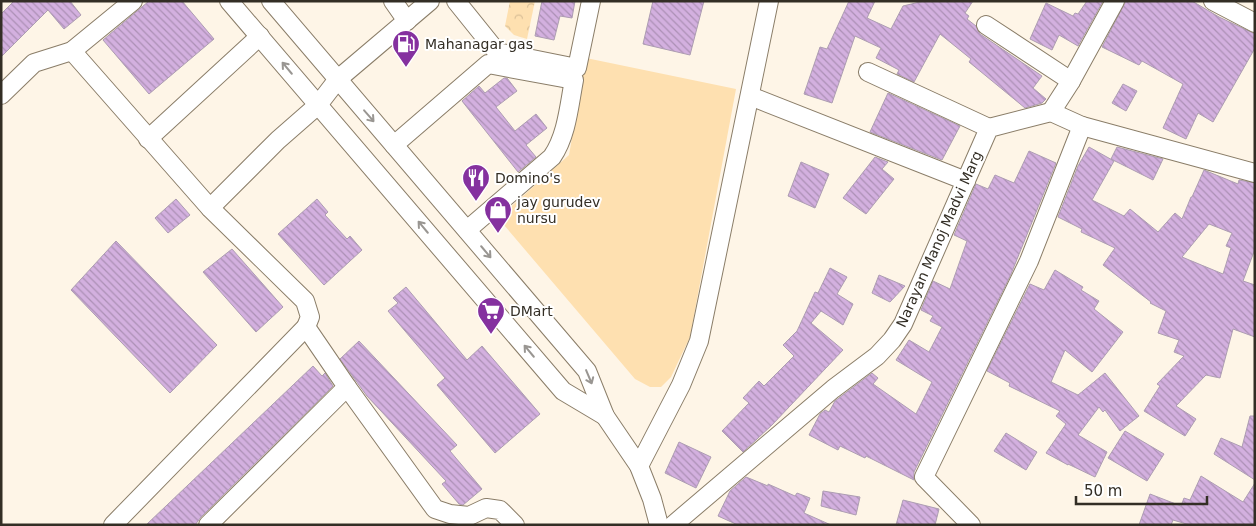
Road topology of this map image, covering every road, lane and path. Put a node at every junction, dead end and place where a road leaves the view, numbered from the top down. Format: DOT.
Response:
graph roads {
  1 [pos="133,1"];
  2 [pos="229,1"];
  3 [pos="271,1"];
  4 [pos="393,1"];
  5 [pos="430,1"];
  6 [pos="456,1"];
  7 [pos="591,1"];
  8 [pos="769,1"];
  9 [pos="1115,1"];
  10 [pos="1212,1"];
  11 [pos="407,21"];
  12 [pos="1255,23"];
  13 [pos="986,25"];
  14 [pos="260,36"];
  15 [pos="72,51"];
  16 [pos="868,72"];
  17 [pos="338,79"];
  18 [pos="1071,81"];
  19 [pos="1,94"];
  20 [pos="750,96"];
  21 [pos="318,105"];
  22 [pos="1051,112"];
  23 [pos="1082,126"];
  24 [pos="990,128"];
  25 [pos="148,139"];
  26 [pos="394,145"];
  27 [pos="1255,173"];
  28 [pos="966,181"];
  29 [pos="210,208"];
  30 [pos="467,230"];
  31 [pos="306,327"];
  32 [pos="347,387"];
  33 [pos="605,416"];
  34 [pos="639,466"];
  35 [pos="113,525"];
  36 [pos="208,525"];
  37 [pos="515,525"];
  38 [pos="659,525"];
  39 [pos="672,525"];
  40 [pos="971,525"];
  1 -- 15 [label="street"];
  2 -- 14 [label="street"];
  3 -- 17 [label="street"];
  4 -- 11 [label="street"];
  5 -- 11 [label="street"];
  6 -- 7 [label="street"];
  8 -- 20 [label="street"];
  9 -- 18 [label="street"];
  10 -- 12 [label="street"];
  11 -- 17 [label="street"];
  13 -- 18 [label="street"];
  21 -- 14 [label="street, one-way"];
  14 -- 25 [label="street"];
  15 -- 19 [label="street"];
  15 -- 25 [label="street"];
  16 -- 24 [label="street"];
  17 -- 21 [label="street"];
  17 -- 26 [label="street, one-way"];
  18 -- 22 [label="street"];
  20 -- 28 [label="street"];
  20 -- 34 [label="street"];
  21 -- 29 [label="street"];
  33 -- 21 [label="street, one-way"];
  22 -- 23 [label="street"];
  22 -- 24 [label="street"];
  23 -- 27 [label="street"];
  23 -- 40 [label="street"];
  24 -- 28 [label="street, Narayan Manoj Madvi Marg"];
  25 -- 29 [label="street"];
  26 -- 30 [label="street"];
  26 -- 30 [label="street"];
  28 -- 39 [label="street, Narayan Manoj Madvi Marg"];
  29 -- 31 [label="street"];
  30 -- 33 [label="street, one-way"];
  31 -- 32 [label="street"];
  31 -- 35 [label="street"];
  32 -- 36 [label="street"];
  32 -- 37 [label="street"];
  33 -- 34 [label="street"];
  34 -- 38 [label="street"];
}
